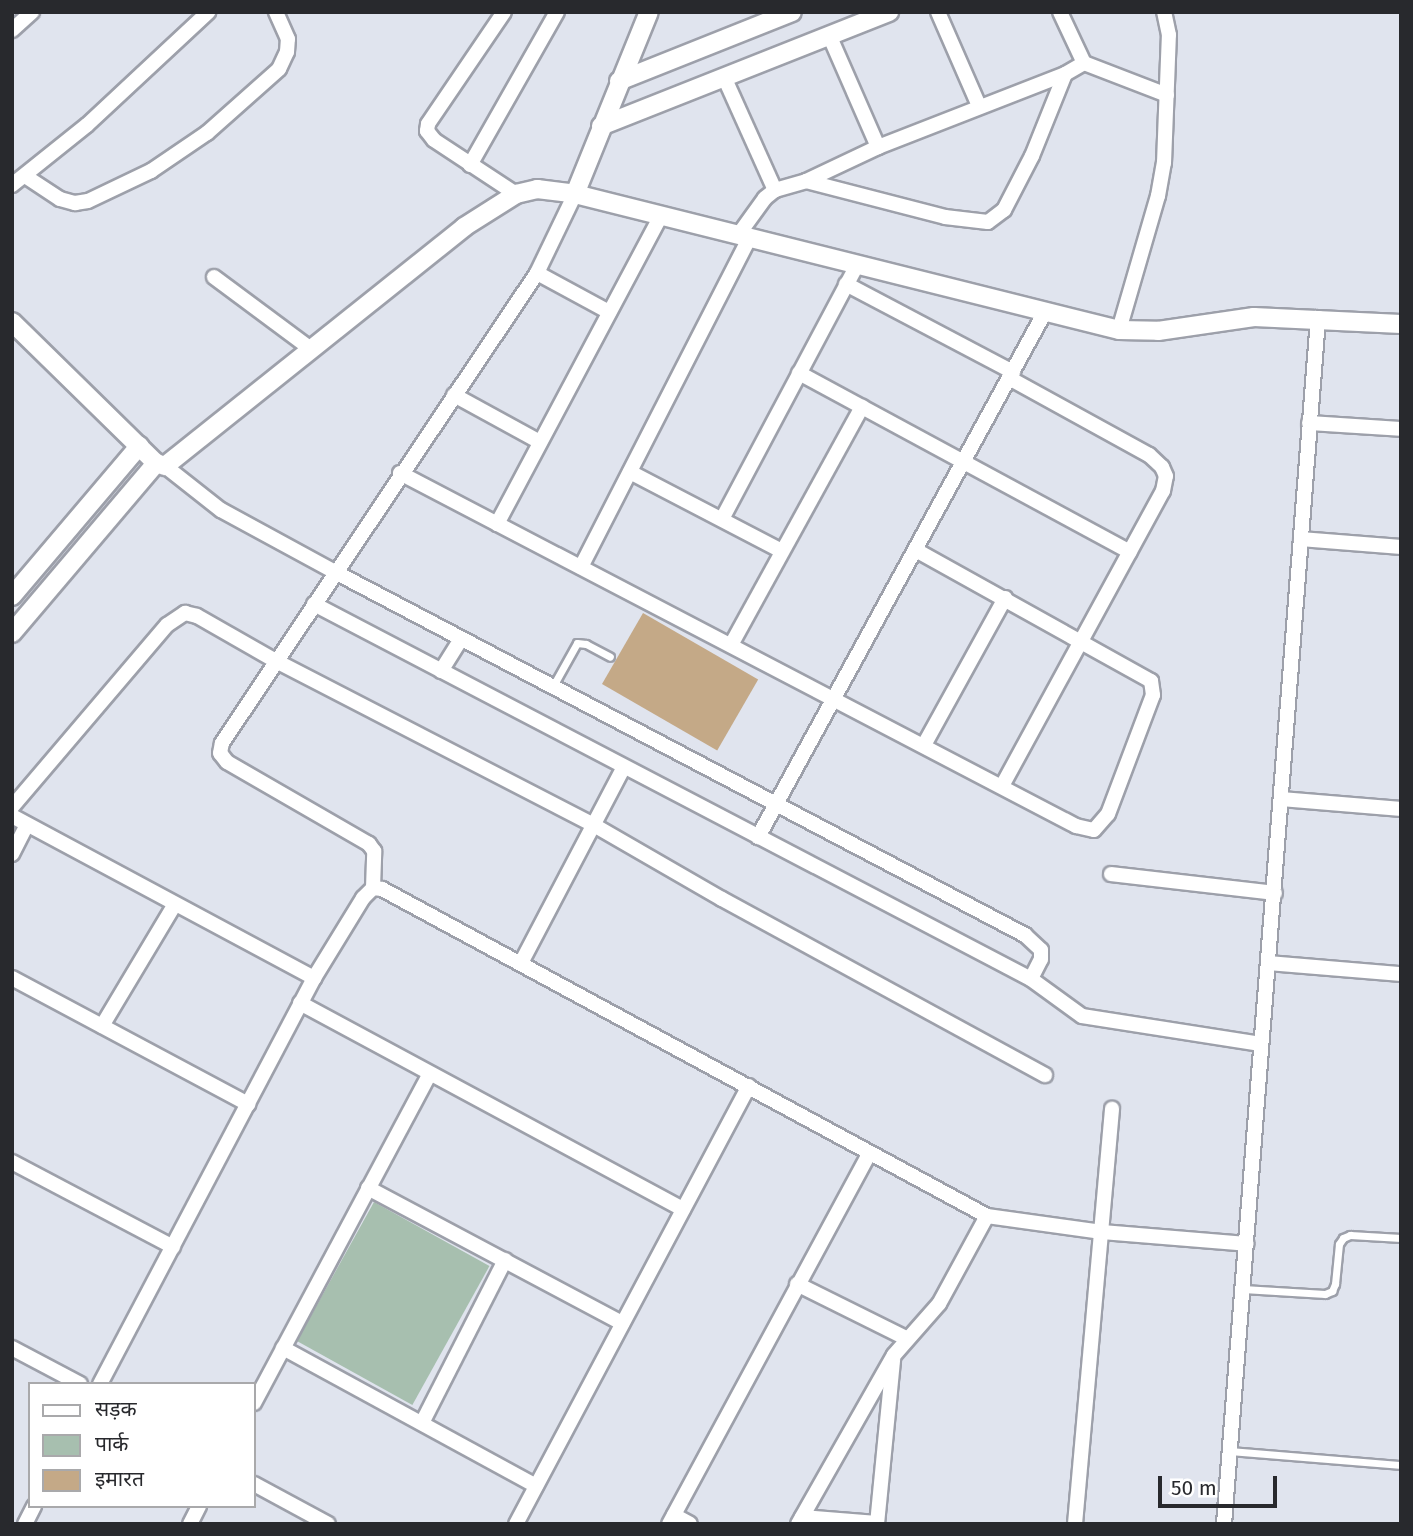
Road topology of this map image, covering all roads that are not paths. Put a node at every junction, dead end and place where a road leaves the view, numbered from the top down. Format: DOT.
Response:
graph roads {
  1 [pos="33,12"];
  2 [pos="208,12"];
  3 [pos="276,12"];
  4 [pos="504,12"];
  5 [pos="557,12"];
  6 [pos="649,12"];
  7 [pos="792,12"];
  8 [pos="889,12"];
  9 [pos="938,12"];
  10 [pos="1060,12"];
  11 [pos="1164,12"];
  12 [pos="12,30"];
  13 [pos="830,37"];
  14 [pos="1084,63"];
  15 [pos="1065,74"];
  16 [pos="725,79"];
  17 [pos="619,81"];
  18 [pos="1167,95"];
  19 [pos="979,106"];
  20 [pos="601,126"];
  21 [pos="877,147"];
  22 [pos="470,165"];
  23 [pos="25,176"];
  24 [pos="806,181"];
  25 [pos="12,186"];
  26 [pos="775,190"];
  27 [pos="516,194"];
  28 [pos="575,194"];
  29 [pos="661,215"];
  30 [pos="744,236"];
  31 [pos="857,265"];
  32 [pos="537,273"];
  33 [pos="214,277"];
  34 [pos="846,284"];
  35 [pos="609,312"];
  36 [pos="1045,312"];
  37 [pos="1318,318"];
  38 [pos="1401,324"];
  39 [pos="14,326"];
  40 [pos="1119,330"];
  41 [pos="311,349"];
  42 [pos="799,373"];
  43 [pos="1011,375"];
  44 [pos="454,395"];
  45 [pos="862,407"];
  46 [pos="1309,423"];
  47 [pos="1401,429"];
  48 [pos="540,442"];
  49 [pos="139,446"];
  50 [pos="964,461"];
  51 [pos="161,464"];
  52 [pos="630,472"];
  53 [pos="400,473"];
  54 [pos="722,519"];
  55 [pos="497,524"];
  56 [pos="1301,539"];
  57 [pos="1401,547"];
  58 [pos="916,550"];
  59 [pos="782,551"];
  60 [pos="1130,552"];
  61 [pos="581,567"];
  62 [pos="335,572"];
  63 [pos="12,596"];
  64 [pos="1004,598"];
  65 [pos="314,604"];
  66 [pos="12,634"];
  67 [pos="461,639"];
  68 [pos="1082,640"];
  69 [pos="731,645"];
  70 [pos="610,657"];
  71 [pos="276,661"];
  72 [pos="441,671"];
  73 [pos="552,687"];
  74 [pos="834,699"];
  75 [pos="924,745"];
  76 [pos="624,767"];
  77 [pos="1002,786"];
  78 [pos="1282,799"];
  79 [pos="776,805"];
  80 [pos="12,807"];
  81 [pos="1401,809"];
  82 [pos="12,816"];
  83 [pos="592,824"];
  84 [pos="27,825"];
  85 [pos="758,837"];
  86 [pos="12,854"];
  87 [pos="1111,874"];
  88 [pos="373,888"];
  89 [pos="1275,893"];
  90 [pos="174,904"];
  91 [pos="521,963"];
  92 [pos="1269,963"];
  93 [pos="1401,974"];
  94 [pos="12,978"];
  95 [pos="314,978"];
  96 [pos="1031,979"];
  97 [pos="300,1003"];
  98 [pos="102,1026"];
  99 [pos="1261,1044"];
  100 [pos="430,1074"];
  101 [pos="1045,1075"];
  102 [pos="749,1086"];
  103 [pos="248,1104"];
  104 [pos="1112,1109"];
  105 [pos="870,1153"];
  106 [pos="12,1162"];
  107 [pos="368,1188"];
  108 [pos="683,1209"];
  109 [pos="987,1216"];
  110 [pos="1102,1232"];
  111 [pos="1401,1238"];
  112 [pos="1247,1244"];
  113 [pos="173,1247"];
  114 [pos="505,1260"];
  115 [pos="797,1284"];
  116 [pos="1243,1289"];
  117 [pos="622,1323"];
  118 [pos="906,1338"];
  119 [pos="12,1348"];
  120 [pos="283,1348"];
  121 [pos="894,1355"];
  122 [pos="76,1382"];
  123 [pos="101,1382"];
  124 [pos="256,1399"];
  125 [pos="422,1423"];
  126 [pos="1230,1451"];
  127 [pos="1401,1465"];
  128 [pos="256,1485"];
  129 [pos="536,1486"];
  130 [pos="198,1508"];
  131 [pos="671,1519"];
  132 [pos="800,1520"];
  133 [pos="877,1523"];
  134 [pos="190,1524"];
  135 [pos="328,1524"];
  136 [pos="516,1524"];
  137 [pos="690,1524"];
  138 [pos="1075,1524"];
  139 [pos="1224,1524"];
  1 -- 12 [label="street"];
  2 -- 23 [label="street"];
  3 -- 23 [label="street"];
  4 -- 22 [label="street"];
  5 -- 22 [label="street"];
  6 -- 17 [label="street"];
  7 -- 17 [label="street"];
  8 -- 13 [label="street"];
  9 -- 19 [label="street"];
  10 -- 14 [label="street"];
  11 -- 18 [label="street"];
  13 -- 16 [label="street"];
  13 -- 21 [label="street"];
  14 -- 15 [label="street"];
  14 -- 18 [label="street"];
  15 -- 19 [label="street"];
  15 -- 24 [label="street"];
  16 -- 20 [label="street"];
  16 -- 26 [label="street"];
  17 -- 20 [label="street"];
  18 -- 40 [label="street"];
  19 -- 21 [label="street"];
  20 -- 28 [label="street"];
  21 -- 24 [label="street"];
  22 -- 27 [label="street"];
  23 -- 25 [label="street"];
  24 -- 26 [label="street"];
  26 -- 30 [label="street"];
  27 -- 28 [label="street"];
  27 -- 41 [label="street"];
  28 -- 29 [label="street"];
  28 -- 32 [label="street"];
  29 -- 30 [label="street"];
  29 -- 35 [label="street"];
  30 -- 31 [label="street"];
  30 -- 52 [label="street"];
  31 -- 34 [label="street"];
  31 -- 36 [label="street"];
  32 -- 35 [label="street"];
  32 -- 44 [label="street"];
  33 -- 41 [label="street"];
  34 -- 42 [label="street"];
  34 -- 43 [label="street"];
  35 -- 48 [label="street"];
  36 -- 40 [label="street"];
  36 -- 43 [label="street"];
  37 -- 38 [label="street"];
  37 -- 40 [label="street"];
  37 -- 46 [label="street"];
  39 -- 49 [label="street"];
  41 -- 51 [label="street"];
  42 -- 45 [label="street"];
  42 -- 54 [label="street"];
  43 -- 50 [label="street"];
  43 -- 60 [label="street"];
  44 -- 48 [label="street"];
  44 -- 53 [label="street"];
  45 -- 50 [label="street"];
  45 -- 59 [label="street"];
  46 -- 47 [label="street"];
  46 -- 56 [label="street"];
  48 -- 55 [label="street"];
  49 -- 51 [label="street"];
  49 -- 63 [label="street"];
  50 -- 58 [label="street"];
  50 -- 60 [label="street"];
  51 -- 62 [label="street"];
  51 -- 66 [label="street"];
  52 -- 54 [label="street"];
  52 -- 61 [label="street"];
  53 -- 55 [label="street"];
  53 -- 62 [label="street"];
  54 -- 59 [label="street"];
  55 -- 61 [label="street"];
  56 -- 57 [label="street"];
  56 -- 78 [label="street"];
  58 -- 64 [label="street"];
  58 -- 74 [label="street"];
  59 -- 69 [label="street"];
  60 -- 68 [label="street"];
  61 -- 69 [label="street"];
  62 -- 65 [label="street"];
  62 -- 67 [label="street"];
  64 -- 68 [label="street"];
  64 -- 75 [label="street"];
  65 -- 71 [label="street"];
  65 -- 72 [label="street"];
  67 -- 72 [label="street"];
  67 -- 73 [label="street"];
  68 -- 77 [label="street"];
  68 -- 77 [label="street"];
  69 -- 74 [label="street"];
  70 -- 73 [label="lane"];
  71 -- 80 [label="street"];
  71 -- 83 [label="street"];
  71 -- 88 [label="street"];
  72 -- 76 [label="street"];
  73 -- 79 [label="street"];
  74 -- 75 [label="street"];
  74 -- 79 [label="street"];
  75 -- 77 [label="street"];
  76 -- 83 [label="street"];
  76 -- 85 [label="street"];
  78 -- 81 [label="street"];
  78 -- 89 [label="street"];
  79 -- 85 [label="street"];
  79 -- 96 [label="street"];
  82 -- 84 [label="street"];
  83 -- 91 [label="street"];
  83 -- 101 [label="street"];
  84 -- 86 [label="street"];
  84 -- 90 [label="street"];
  85 -- 96 [label="street"];
  87 -- 89 [label="street"];
  88 -- 91 [label="street"];
  88 -- 95 [label="street"];
  89 -- 92 [label="street"];
  90 -- 95 [label="street"];
  90 -- 98 [label="street"];
  91 -- 102 [label="street"];
  92 -- 93 [label="street"];
  92 -- 99 [label="street"];
  94 -- 98 [label="street"];
  95 -- 97 [label="street"];
  96 -- 99 [label="street"];
  97 -- 100 [label="street"];
  97 -- 103 [label="street"];
  98 -- 103 [label="street"];
  99 -- 112 [label="street"];
  100 -- 107 [label="street"];
  100 -- 108 [label="street"];
  102 -- 105 [label="street"];
  102 -- 108 [label="street"];
  103 -- 113 [label="street"];
  104 -- 110 [label="street"];
  105 -- 109 [label="street"];
  105 -- 115 [label="street"];
  106 -- 113 [label="street"];
  107 -- 114 [label="street"];
  107 -- 120 [label="street"];
  108 -- 117 [label="street"];
  109 -- 110 [label="street"];
  109 -- 118 [label="street"];
  110 -- 112 [label="street"];
  110 -- 138 [label="street"];
  111 -- 116 [label="lane"];
  112 -- 116 [label="street"];
  113 -- 123 [label="street"];
  114 -- 117 [label="street"];
  114 -- 125 [label="street"];
  115 -- 118 [label="street"];
  115 -- 131 [label="street"];
  116 -- 126 [label="street"];
  117 -- 129 [label="street"];
  118 -- 121 [label="street"];
  119 -- 122 [label="street"];
  120 -- 124 [label="street"];
  120 -- 125 [label="street"];
  121 -- 132 [label="street"];
  121 -- 133 [label="street"];
  125 -- 129 [label="street"];
  126 -- 127 [label="lane"];
  126 -- 139 [label="street"];
  128 -- 135 [label="street"];
  129 -- 136 [label="street"];
  130 -- 134 [label="street"];
  131 -- 137 [label="street"];
  132 -- 133 [label="street"];
}
